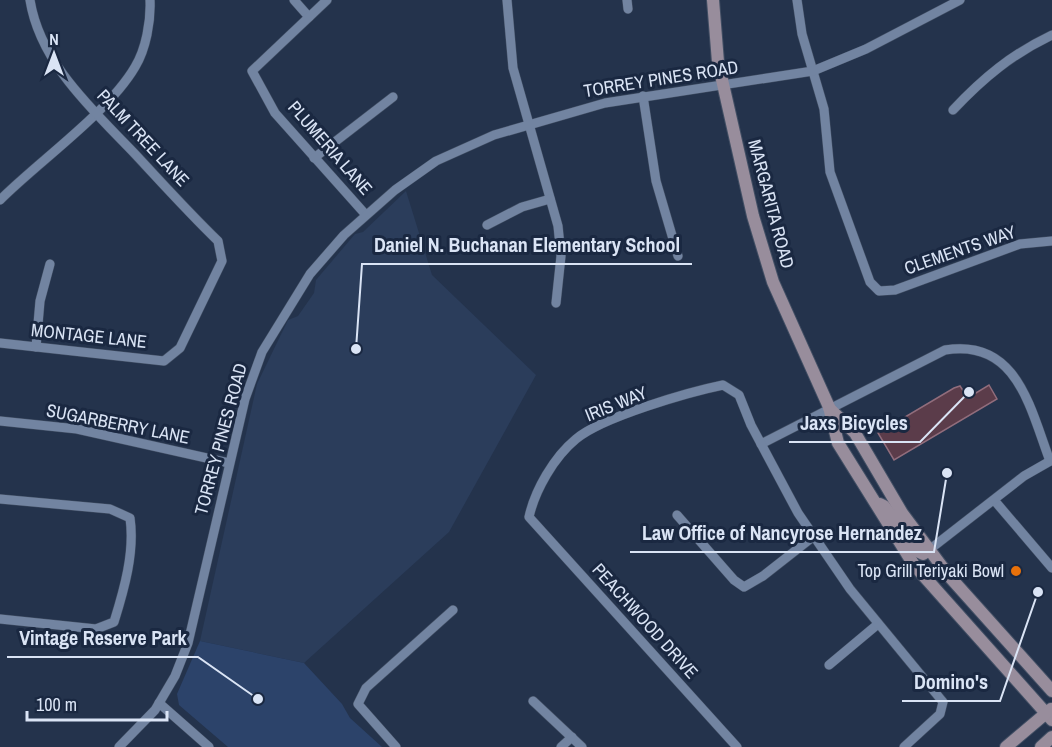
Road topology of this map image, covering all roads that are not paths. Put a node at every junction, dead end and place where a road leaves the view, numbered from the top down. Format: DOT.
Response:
graph roads {
  1 [pos="30,0"];
  2 [pos="150,0"];
  3 [pos="294,0"];
  4 [pos="327,0"];
  5 [pos="507,0"];
  6 [pos="713,0"];
  7 [pos="797,0"];
  8 [pos="960,0"];
  9 [pos="309,16"];
  10 [pos="1052,35"];
  11 [pos="813,71"];
  12 [pos="723,86"];
  13 [pos="643,96"];
  14 [pos="393,97"];
  15 [pos="952,110"];
  16 [pos="96,112"];
  17 [pos="529,124"];
  18 [pos="314,158"];
  19 [pos="550,199"];
  20 [pos="0,200"];
  21 [pos="366,215"];
  22 [pos="487,225"];
  23 [pos="1052,241"];
  24 [pos="678,256"];
  25 [pos="222,261"];
  26 [pos="50,264"];
  27 [pos="555,303"];
  28 [pos="0,344"];
  29 [pos="36,347"];
  30 [pos="828,407"];
  31 [pos="0,421"];
  32 [pos="761,444"];
  33 [pos="1051,461"];
  34 [pos="229,463"];
  35 [pos="0,500"];
  36 [pos="994,500"];
  37 [pos="875,505"];
  38 [pos="677,515"];
  39 [pos="529,517"];
  40 [pos="814,536"];
  41 [pos="929,550"];
  42 [pos="1052,568"];
  43 [pos="453,610"];
  44 [pos="0,619"];
  45 [pos="878,624"];
  46 [pos="829,664"];
  47 [pos="1052,691"];
  48 [pos="533,701"];
  49 [pos="159,703"];
  50 [pos="1050,714"];
  51 [pos="572,737"];
  52 [pos="1052,737"];
  53 [pos="119,747"];
  54 [pos="209,747"];
  55 [pos="396,747"];
  56 [pos="561,747"];
  57 [pos="582,747"];
  58 [pos="737,747"];
  59 [pos="904,747"];
  60 [pos="1006,747"];
  61 [pos="1041,747"];
  1 -- 16 [label="street, PALM TREE LANE"];
  2 -- 16 [label="street"];
  3 -- 9 [label="street"];
  4 -- 9 [label="street"];
  5 -- 17 [label="street"];
  6 -- 12 [label="main road, MARGARITA ROAD"];
  7 -- 11 [label="street"];
  8 -- 11 [label="street, TORREY PINES ROAD"];
  9 -- 18 [label="street, PLUMERIA LANE"];
  10 -- 15 [label="street"];
  11 -- 12 [label="street, TORREY PINES ROAD"];
  11 -- 23 [label="street, CLEMENTS WAY"];
  12 -- 13 [label="street, TORREY PINES ROAD"];
  12 -- 30 [label="main road, MARGARITA ROAD"];
  13 -- 17 [label="street, TORREY PINES ROAD"];
  13 -- 24 [label="street"];
  14 -- 18 [label="street"];
  16 -- 20 [label="street"];
  16 -- 25 [label="street, PALM TREE LANE"];
  17 -- 19 [label="street"];
  17 -- 21 [label="street, TORREY PINES ROAD"];
  18 -- 21 [label="street, PLUMERIA LANE"];
  19 -- 22 [label="street"];
  19 -- 27 [label="street"];
  21 -- 34 [label="street, TORREY PINES ROAD"];
  25 -- 29 [label="street, MONTAGE LANE"];
  26 -- 29 [label="street"];
  28 -- 29 [label="street, MONTAGE LANE"];
  30 -- 32 [label="street"];
  30 -- 33 [label="street"];
  30 -- 37 [label="main road, MARGARITA ROAD"];
  30 -- 41 [label="main road, MARGARITA ROAD"];
  31 -- 34 [label="street, SUGARBERRY LANE"];
  32 -- 39 [label="street, IRIS WAY"];
  32 -- 40 [label="street"];
  33 -- 36 [label="street"];
  34 -- 49 [label="street, TORREY PINES ROAD"];
  35 -- 44 [label="street"];
  36 -- 41 [label="street"];
  36 -- 42 [label="street"];
  37 -- 41 [label="main road"];
  37 -- 50 [label="main road, MARGARITA ROAD"];
  38 -- 40 [label="street"];
  39 -- 58 [label="street, PEACHWOOD DRIVE"];
  40 -- 45 [label="street"];
  41 -- 47 [label="main road, MARGARITA ROAD"];
  43 -- 55 [label="street"];
  45 -- 46 [label="street"];
  45 -- 59 [label="street"];
  48 -- 51 [label="street"];
  49 -- 53 [label="street, TORREY PINES ROAD"];
  49 -- 54 [label="street"];
  50 -- 60 [label="main road"];
  51 -- 56 [label="street"];
  51 -- 57 [label="street"];
  52 -- 61 [label="main road"];
}
